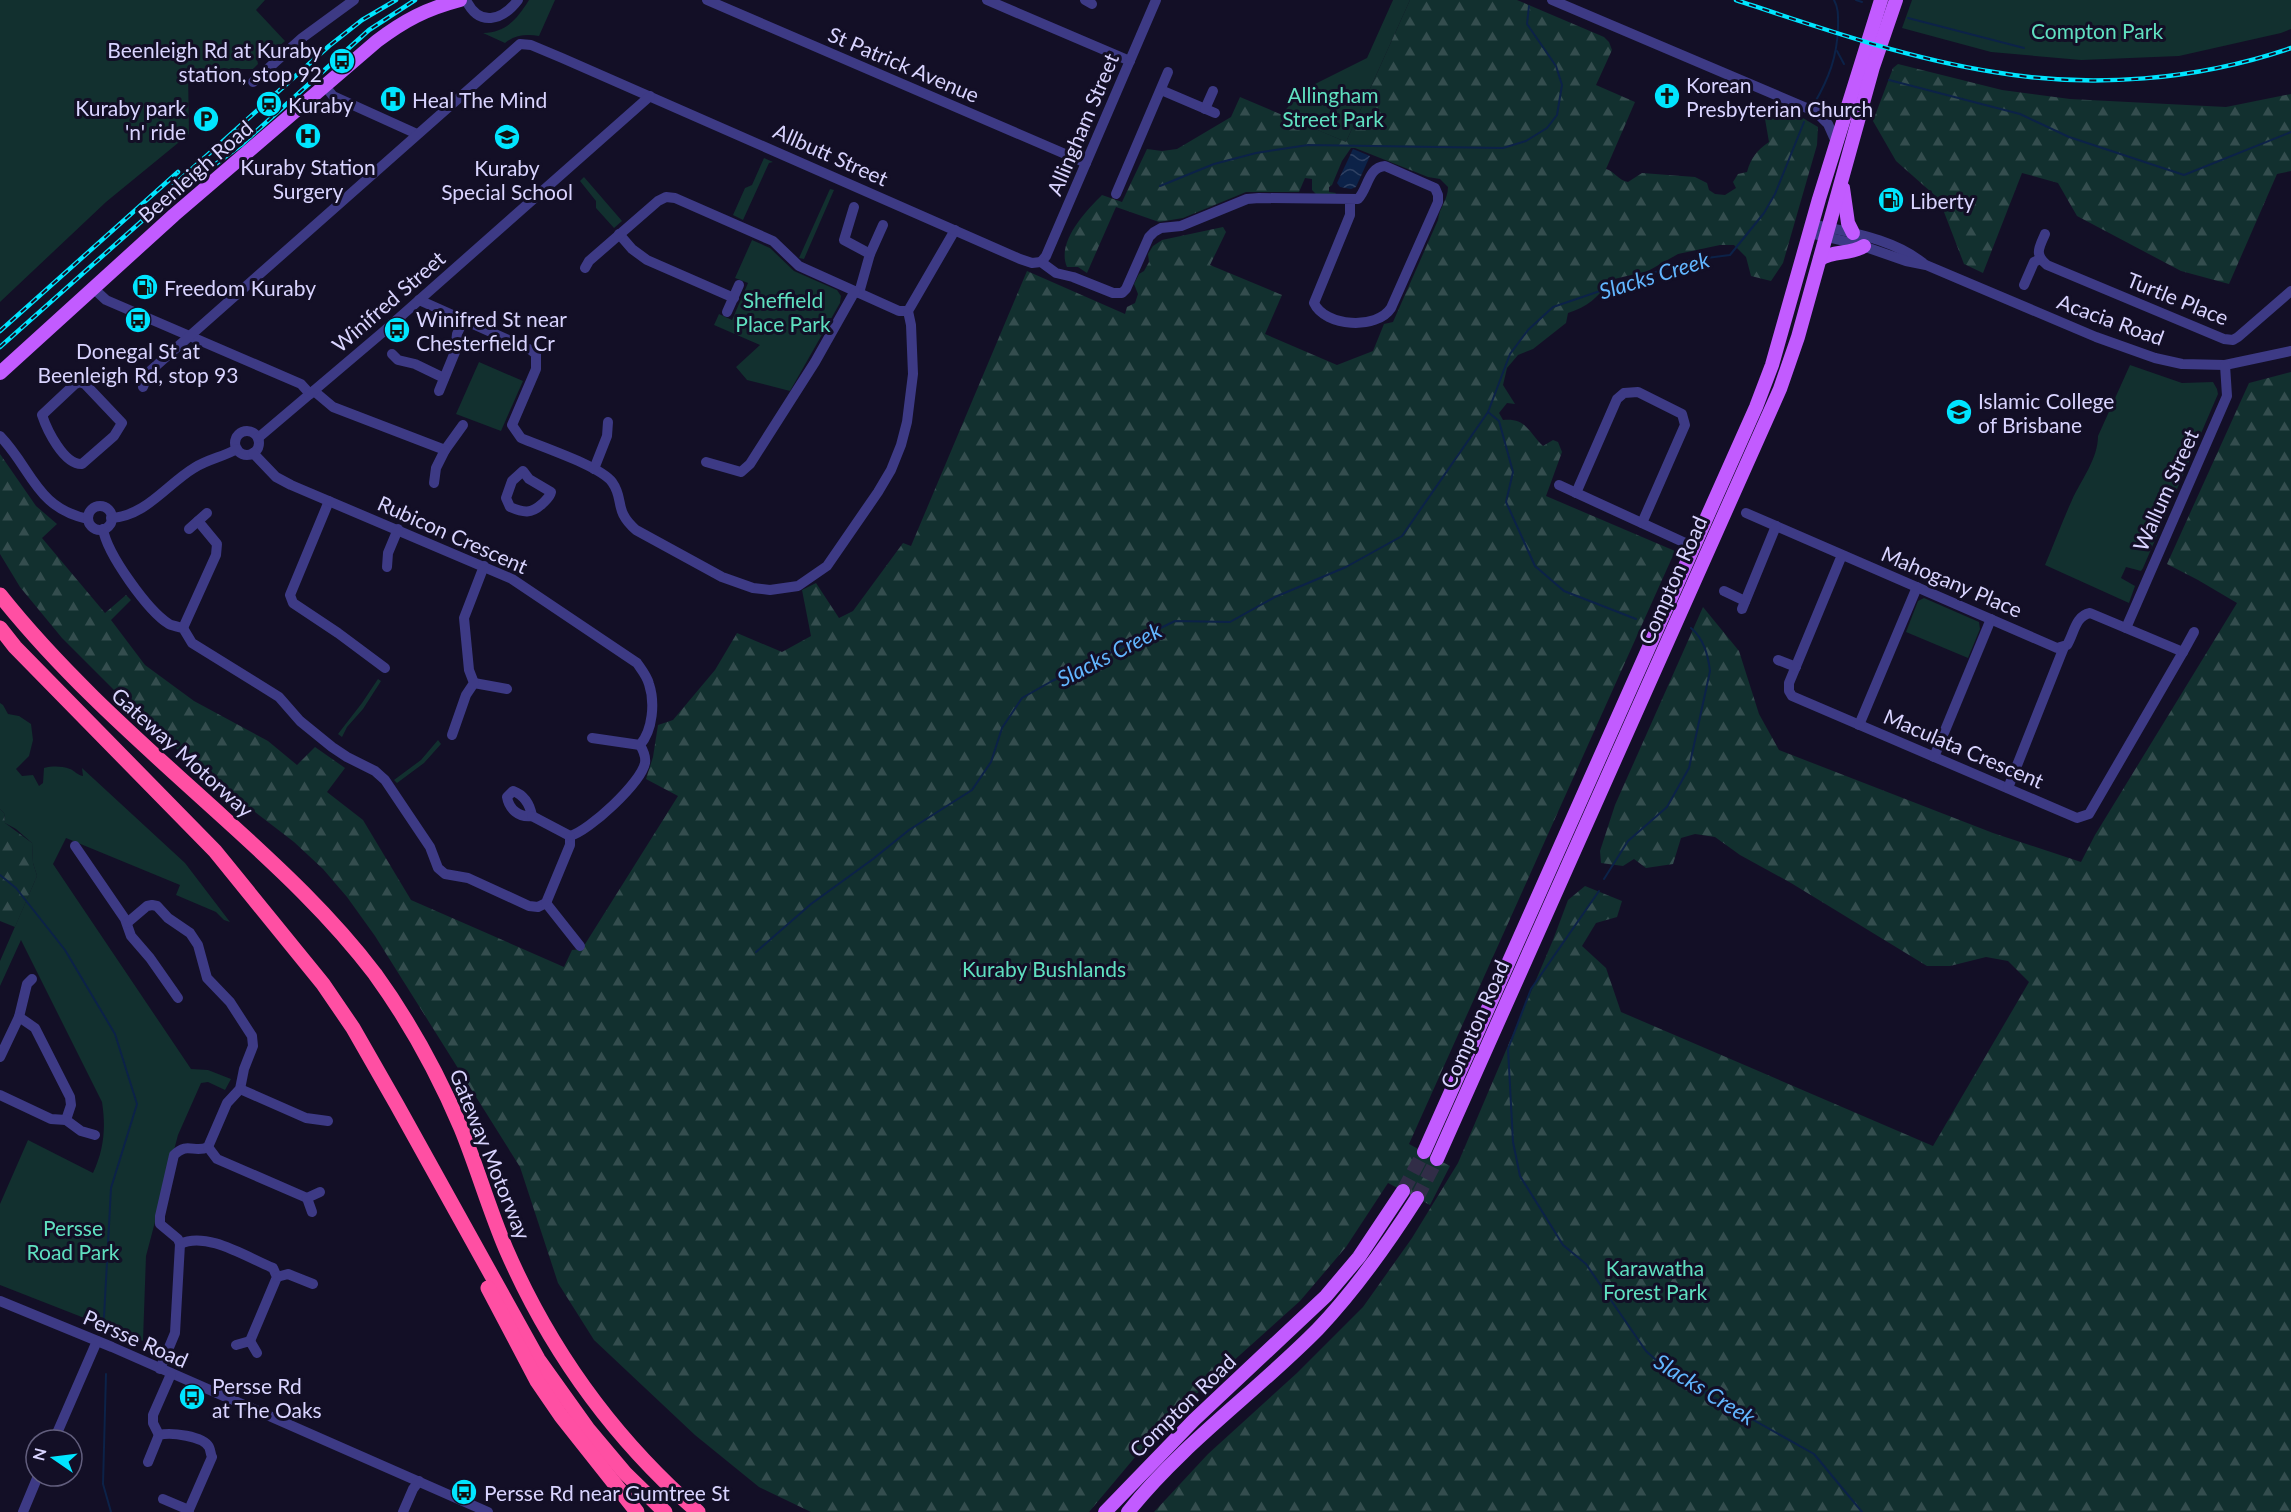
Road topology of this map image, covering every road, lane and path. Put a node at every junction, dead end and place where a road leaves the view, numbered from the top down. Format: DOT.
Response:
graph roads {
  1 [pos="354,0"];
  2 [pos="459,0"];
  3 [pos="466,0"];
  4 [pos="518,0"];
  5 [pos="707,0"];
  6 [pos="987,0"];
  7 [pos="1156,0"];
  8 [pos="1552,0"];
  9 [pos="1881,0"];
  10 [pos="1896,0"];
  11 [pos="1130,61"];
  12 [pos="1168,72"];
  13 [pos="253,82"];
  14 [pos="325,86"];
  15 [pos="1161,90"];
  16 [pos="1213,91"];
  17 [pos="650,96"];
  18 [pos="1847,108"];
  19 [pos="1816,112"];
  20 [pos="417,134"];
  21 [pos="1836,142"];
  22 [pos="1086,164"];
  23 [pos="1841,184"];
  24 [pos="1308,187"];
  25 [pos="1116,194"];
  26 [pos="1308,199"];
  27 [pos="1350,200"];
  28 [pos="854,207"];
  29 [pos="883,225"];
  30 [pos="1810,229"];
  31 [pos="955,230"];
  32 [pos="1828,233"];
  33 [pos="1852,233"];
  34 [pos="619,234"];
  35 [pos="2045,234"];
  36 [pos="1864,246"];
  37 [pos="870,254"];
  38 [pos="1820,259"];
  39 [pos="2040,259"];
  40 [pos="1041,262"];
  41 [pos="1926,265"];
  42 [pos="585,268"];
  43 [pos="739,285"];
  44 [pos="2024,285"];
  45 [pos="93,288"];
  46 [pos="2291,291"];
  47 [pos="857,292"];
  48 [pos="734,298"];
  49 [pos="419,300"];
  50 [pos="908,311"];
  51 [pos="727,312"];
  52 [pos="463,321"];
  53 [pos="191,336"];
  54 [pos="2291,351"];
  55 [pos="392,354"];
  56 [pos="2225,365"];
  57 [pos="0,374"];
  58 [pos="444,378"];
  59 [pos="143,387"];
  60 [pos="439,391"];
  61 [pos="312,393"];
  62 [pos="608,422"];
  63 [pos="122,423"];
  64 [pos="0,425"];
  65 [pos="463,425"];
  66 [pos="258,438"];
  67 [pos="3,439"];
  68 [pos="237,449"];
  69 [pos="445,450"];
  70 [pos="253,453"];
  71 [pos="706,462"];
  72 [pos="594,469"];
  73 [pos="529,479"];
  74 [pos="434,483"];
  75 [pos="1559,484"];
  76 [pos="1576,493"];
  77 [pos="328,501"];
  78 [pos="1746,513"];
  79 [pos="111,518"];
  80 [pos="88,519"];
  81 [pos="1642,523"];
  82 [pos="1776,526"];
  83 [pos="189,529"];
  84 [pos="398,529"];
  85 [pos="103,530"];
  86 [pos="1694,547"];
  87 [pos="1842,555"];
  88 [pos="484,566"];
  89 [pos="387,567"];
  90 [pos="1917,587"];
  91 [pos="1724,591"];
  92 [pos="0,595"];
  93 [pos="1990,619"];
  94 [pos="0,628"];
  95 [pos="183,628"];
  96 [pos="2126,628"];
  97 [pos="2194,632"];
  98 [pos="2064,647"];
  99 [pos="2182,652"];
  100 [pos="1778,660"];
  101 [pos="1796,667"];
  102 [pos="385,668"];
  103 [pos="474,683"];
  104 [pos="507,689"];
  105 [pos="1860,725"];
  106 [pos="452,735"];
  107 [pos="592,738"];
  108 [pos="640,745"];
  109 [pos="1934,757"];
  110 [pos="2008,788"];
  111 [pos="532,816"];
  112 [pos="570,836"];
  113 [pos="75,846"];
  114 [pos="546,903"];
  115 [pos="127,923"];
  116 [pos="580,946"];
  117 [pos="32,979"];
  118 [pos="178,998"];
  119 [pos="19,1017"];
  120 [pos="0,1057"];
  121 [pos="240,1089"];
  122 [pos="0,1095"];
  123 [pos="66,1120"];
  124 [pos="328,1121"];
  125 [pos="95,1135"];
  126 [pos="208,1147"];
  127 [pos="1424,1152"];
  128 [pos="1437,1159"];
  129 [pos="432,1168"];
  130 [pos="1403,1191"];
  131 [pos="320,1192"];
  132 [pos="307,1198"];
  133 [pos="1416,1198"];
  134 [pos="312,1212"];
  135 [pos="180,1244"];
  136 [pos="277,1276"];
  137 [pos="313,1284"];
  138 [pos="0,1301"];
  139 [pos="97,1341"];
  140 [pos="250,1341"];
  141 [pos="236,1345"];
  142 [pos="258,1353"];
  143 [pos="165,1371"];
  144 [pos="59,1428"];
  145 [pos="159,1435"];
  146 [pos="148,1462"];
  147 [pos="419,1481"];
  148 [pos="665,1482"];
  149 [pos="33,1488"];
  150 [pos="163,1499"];
  151 [pos="188,1511"];
  152 [pos="23,1512"];
  153 [pos="402,1512"];
  154 [pos="488,1512"];
  155 [pos="637,1512"];
  156 [pos="665,1512"];
  157 [pos="698,1512"];
  158 [pos="711,1512"];
  159 [pos="1105,1512"];
  160 [pos="1128,1512"];
  1 -- 13 [label="street"];
  2 -- 14 [label="main road, Beenleigh Road"];
  3 -- 4 [label="street"];
  5 -- 22 [label="street, St Patrick Avenue"];
  6 -- 11 [label="street"];
  7 -- 11 [label="street, Allingham Street"];
  8 -- 19 [label="street"];
  9 -- 18 [label="main road, Compton Road"];
  10 -- 23 [label="main road, Compton Road"];
  11 -- 22 [label="street, Allingham Street"];
  12 -- 15 [label="street"];
  14 -- 20 [label="street"];
  14 -- 45 [label="main road, Beenleigh Road"];
  15 -- 16 [label="street"];
  15 -- 25 [label="street"];
  17 -- 20 [label="street, Allbutt Street"];
  17 -- 31 [label="street, Allbutt Street"];
  17 -- 49 [label="street, Winifred Street"];
  18 -- 19 [label="street"];
  18 -- 21 [label="main road, Compton Road"];
  19 -- 21 [label="street"];
  20 -- 53 [label="street"];
  21 -- 30 [label="main road, Compton Road"];
  22 -- 40 [label="street, Allingham Street"];
  23 -- 32 [label="main road, Compton Road"];
  23 -- 33 [label="main road"];
  24 -- 26 [label="street"];
  26 -- 27 [label="street"];
  26 -- 40 [label="street, Allbutt Street"];
  27 -- 27 [label="street"];
  28 -- 37 [label="street"];
  29 -- 37 [label="street"];
  30 -- 32 [label="street, Acacia Road"];
  30 -- 86 [label="main road, Compton Road"];
  31 -- 40 [label="street, Allbutt Street"];
  31 -- 50 [label="street"];
  32 -- 33 [label="street, Acacia Road"];
  32 -- 36 [label="street, Acacia Road"];
  32 -- 38 [label="main road, Compton Road"];
  33 -- 41 [label="street, Acacia Road"];
  34 -- 42 [label="street"];
  34 -- 47 [label="street"];
  34 -- 48 [label="street"];
  35 -- 39 [label="street"];
  36 -- 38 [label="main road"];
  36 -- 41 [label="street, Acacia Road"];
  37 -- 47 [label="street"];
  38 -- 128 [label="main road, Compton Road"];
  39 -- 44 [label="street"];
  39 -- 46 [label="street, Turtle Place"];
  41 -- 56 [label="street, Acacia Road"];
  43 -- 48 [label="street"];
  45 -- 53 [label="street"];
  45 -- 57 [label="main road, Beenleigh Road"];
  47 -- 50 [label="street"];
  47 -- 71 [label="street"];
  48 -- 51 [label="street"];
  49 -- 52 [label="street"];
  49 -- 61 [label="street, Winifred Street"];
  50 -- 72 [label="street"];
  52 -- 58 [label="street"];
  52 -- 72 [label="street"];
  53 -- 59 [label="street"];
  53 -- 61 [label="street"];
  54 -- 56 [label="street, Acacia Road"];
  55 -- 58 [label="street"];
  56 -- 96 [label="street, Wallum Street"];
  58 -- 60 [label="street"];
  61 -- 66 [label="street, Winifred Street"];
  61 -- 69 [label="street"];
  62 -- 72 [label="street"];
  63 -- 63 [label="street"];
  64 -- 67 [label="street"];
  65 -- 69 [label="street"];
  66 -- 68 [label="street"];
  66 -- 70 [label="street"];
  67 -- 80 [label="street"];
  68 -- 70 [label="street"];
  68 -- 79 [label="street"];
  69 -- 74 [label="street"];
  70 -- 77 [label="street, Rubicon Crescent"];
  73 -- 73 [label="street"];
  75 -- 76 [label="street"];
  76 -- 81 [label="street"];
  76 -- 81 [label="street"];
  77 -- 84 [label="street, Rubicon Crescent"];
  77 -- 102 [label="street"];
  78 -- 82 [label="street, Mahogany Place"];
  79 -- 80 [label="street"];
  79 -- 85 [label="street"];
  80 -- 85 [label="street"];
  81 -- 86 [label="street"];
  82 -- 87 [label="street, Mahogany Place"];
  82 -- 91 [label="street"];
  83 -- 95 [label="street"];
  84 -- 88 [label="street, Rubicon Crescent"];
  84 -- 89 [label="street"];
  85 -- 95 [label="street"];
  86 -- 127 [label="main road, Compton Road"];
  87 -- 90 [label="street, Mahogany Place"];
  87 -- 101 [label="street, Maculata Crescent"];
  88 -- 103 [label="street"];
  88 -- 108 [label="street, Rubicon Crescent"];
  90 -- 93 [label="street, Mahogany Place"];
  90 -- 105 [label="street"];
  92 -- 148 [label="highway, Gateway Motorway"];
  93 -- 98 [label="street, Mahogany Place"];
  93 -- 109 [label="street"];
  94 -- 129 [label="highway, Gateway Motorway"];
  95 -- 114 [label="street"];
  96 -- 98 [label="street"];
  96 -- 99 [label="street"];
  97 -- 99 [label="street, Maculata Crescent"];
  98 -- 110 [label="street"];
  99 -- 110 [label="street, Maculata Crescent"];
  100 -- 101 [label="street"];
  101 -- 105 [label="street, Maculata Crescent"];
  103 -- 104 [label="street"];
  103 -- 106 [label="street"];
  105 -- 109 [label="street, Maculata Crescent"];
  107 -- 108 [label="street"];
  108 -- 112 [label="street, Rubicon Crescent"];
  109 -- 110 [label="street, Maculata Crescent"];
  111 -- 112 [label="street"];
  112 -- 114 [label="street"];
  113 -- 115 [label="street"];
  114 -- 116 [label="street"];
  115 -- 118 [label="street"];
  115 -- 121 [label="street"];
  117 -- 119 [label="street"];
  119 -- 120 [label="street"];
  119 -- 123 [label="street"];
  121 -- 124 [label="street"];
  121 -- 126 [label="street"];
  122 -- 123 [label="street"];
  123 -- 125 [label="street"];
  126 -- 132 [label="street"];
  126 -- 135 [label="street"];
  129 -- 155 [label="highway"];
  129 -- 156 [label="highway, Gateway Motorway"];
  130 -- 159 [label="main road, Compton Road"];
  131 -- 132 [label="street"];
  132 -- 134 [label="street"];
  133 -- 160 [label="main road, Compton Road"];
  135 -- 136 [label="street"];
  135 -- 143 [label="street"];
  136 -- 137 [label="street"];
  136 -- 140 [label="street"];
  138 -- 139 [label="street, Persse Road"];
  139 -- 143 [label="street, Persse Road"];
  139 -- 144 [label="street"];
  140 -- 141 [label="street"];
  140 -- 142 [label="street"];
  143 -- 145 [label="street"];
  143 -- 147 [label="street, Persse Road"];
  145 -- 146 [label="street"];
  145 -- 151 [label="street"];
  147 -- 153 [label="street"];
  147 -- 154 [label="street, Persse Road"];
  148 -- 157 [label="highway, Gateway Motorway"];
  148 -- 158 [label="highway"];
  149 -- 152 [label="street"];
  150 -- 151 [label="street"];
}
